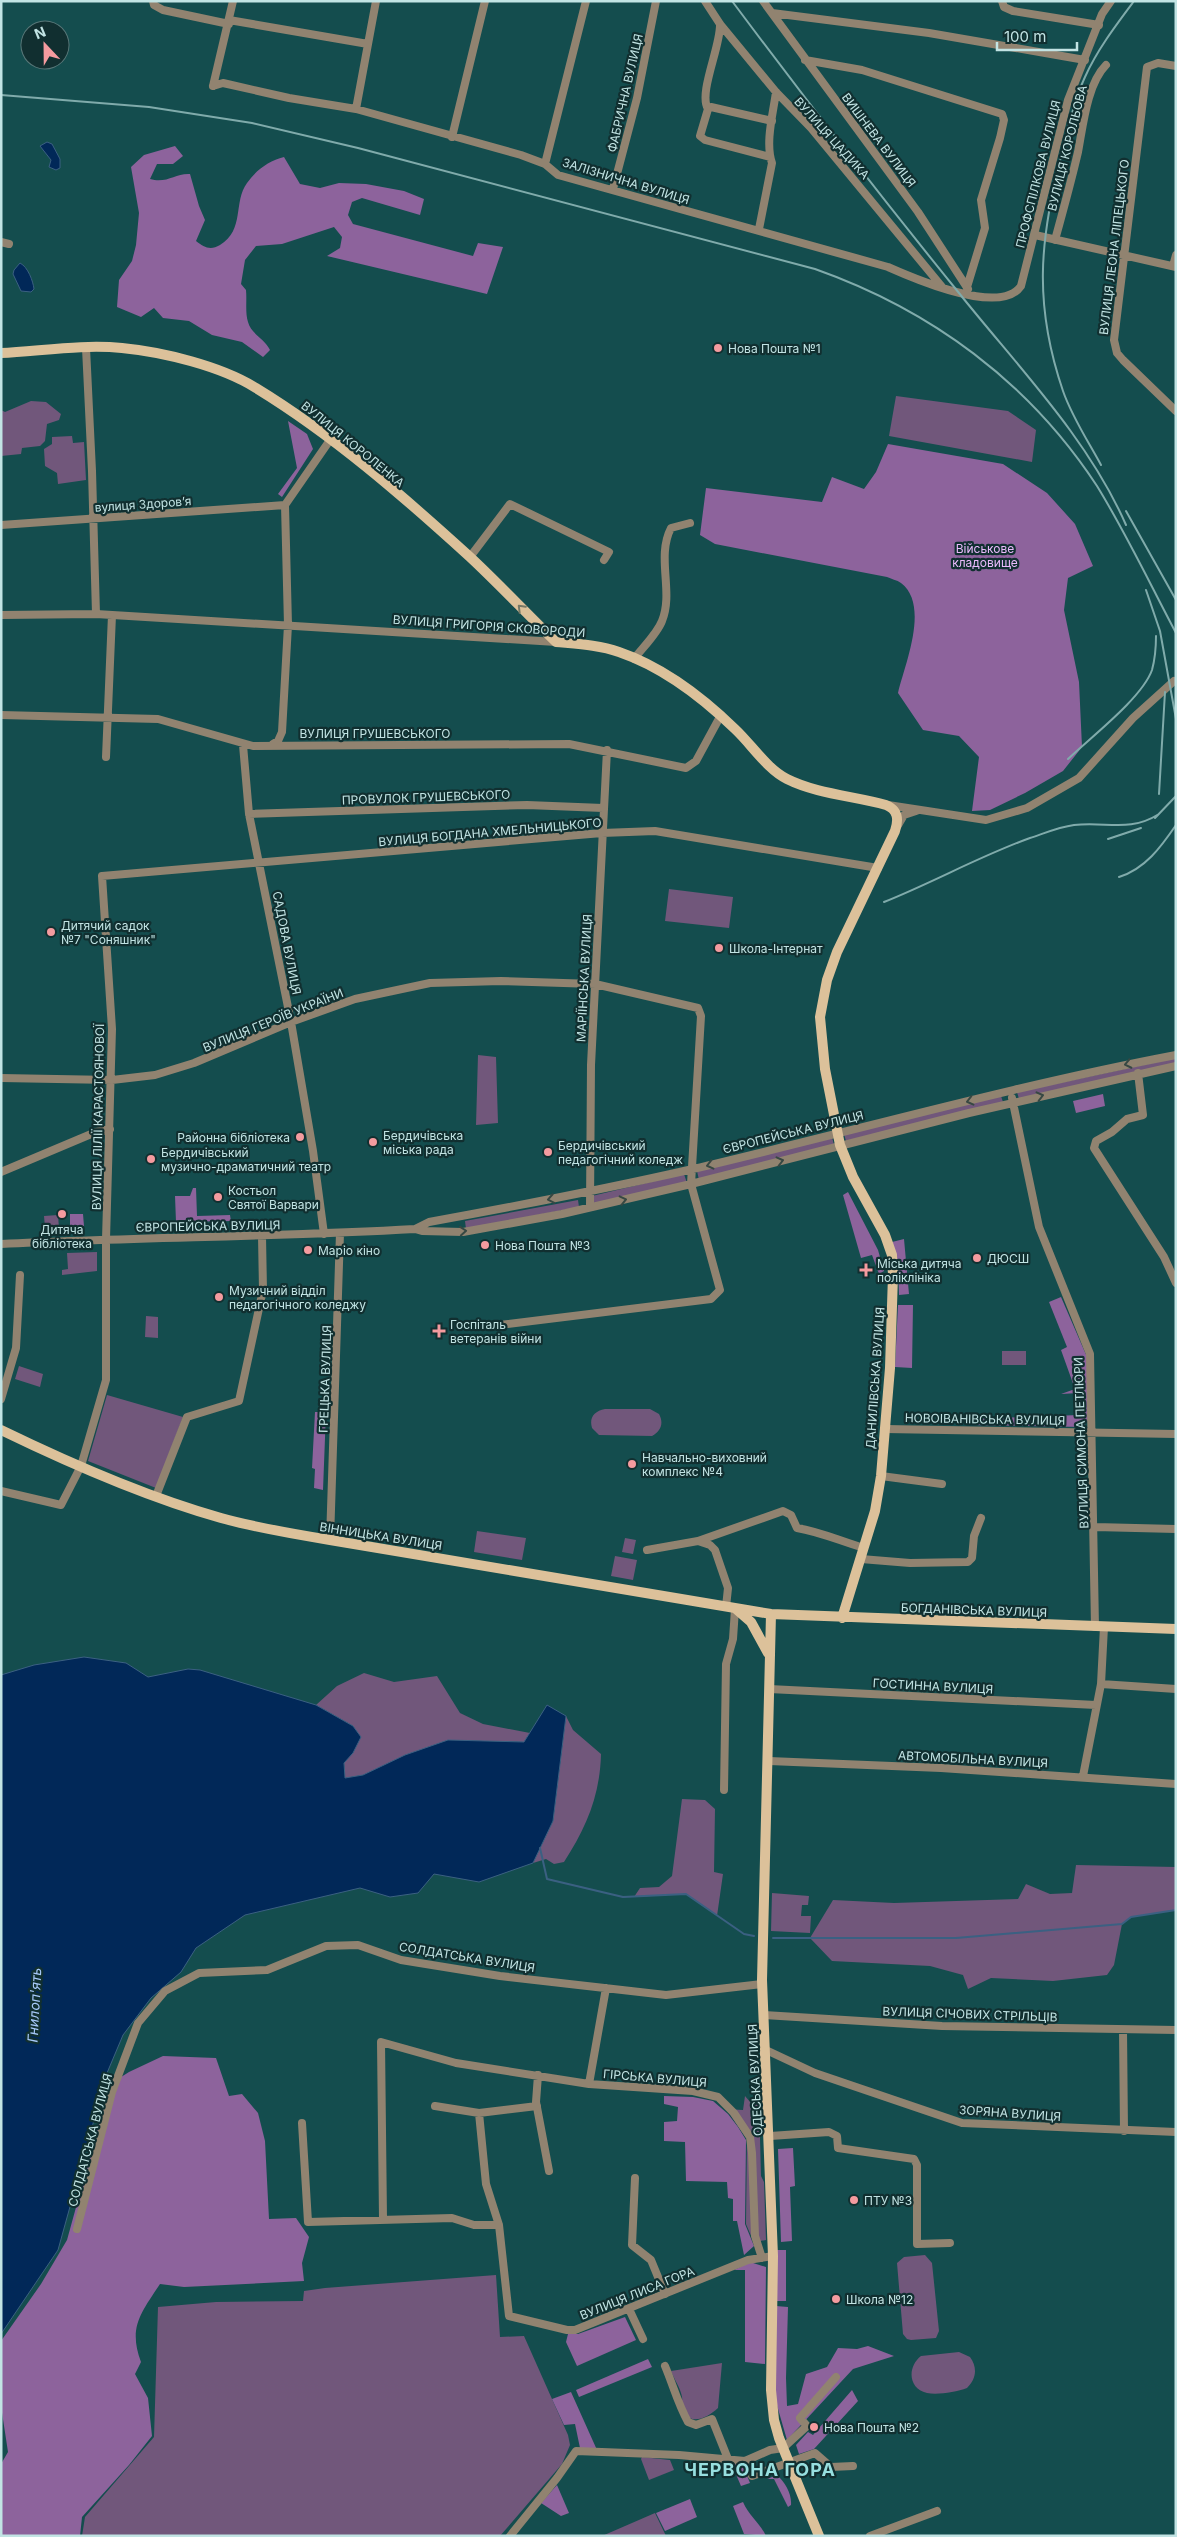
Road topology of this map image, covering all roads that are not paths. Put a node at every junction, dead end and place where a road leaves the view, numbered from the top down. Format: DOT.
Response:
graph roads {
  1 [pos="153,1"];
  2 [pos="233,1"];
  3 [pos="376,1"];
  4 [pos="485,1"];
  5 [pos="586,1"];
  6 [pos="656,1"];
  7 [pos="705,1"];
  8 [pos="763,1"];
  9 [pos="1002,1"];
  10 [pos="1111,1"];
  11 [pos="772,13"];
  12 [pos="229,22"];
  13 [pos="720,24"];
  14 [pos="1098,25"];
  15 [pos="368,44"];
  16 [pos="805,60"];
  17 [pos="1085,60"];
  18 [pos="1106,64"];
  19 [pos="1176,66"];
  20 [pos="776,92"];
  21 [pos="356,109"];
  22 [pos="708,109"];
  23 [pos="772,121"];
  24 [pos="452,138"];
  25 [pos="770,157"];
  26 [pos="545,164"];
  27 [pos="613,188"];
  28 [pos="759,229"];
  29 [pos="1035,235"];
  30 [pos="1055,240"];
  31 [pos="1124,255"];
  32 [pos="1176,255"];
  33 [pos="1174,266"];
  34 [pos="967,287"];
  35 [pos="943,288"];
  36 [pos="1016,294"];
  37 [pos="972,295"];
  38 [pos="86,348"];
  39 [pos="1,353"];
  40 [pos="1176,411"];
  41 [pos="330,440"];
  42 [pos="285,505"];
  43 [pos="93,519"];
  44 [pos="690,524"];
  45 [pos="1,525"];
  46 [pos="470,557"];
  47 [pos="604,560"];
  48 [pos="96,614"];
  49 [pos="1,615"];
  50 [pos="112,615"];
  51 [pos="288,625"];
  52 [pos="556,642"];
  53 [pos="634,659"];
  54 [pos="1174,681"];
  55 [pos="1,715"];
  56 [pos="721,715"];
  57 [pos="108,717"];
  58 [pos="244,744"];
  59 [pos="273,744"];
  60 [pos="607,750"];
  61 [pos="106,758"];
  62 [pos="886,805"];
  63 [pos="603,808"];
  64 [pos="919,811"];
  65 [pos="249,814"];
  66 [pos="895,831"];
  67 [pos="602,833"];
  68 [pos="260,864"];
  69 [pos="878,868"];
  70 [pos="102,876"];
  71 [pos="595,984"];
  72 [pos="290,1022"];
  73 [pos="1176,1055"];
  74 [pos="1176,1066"];
  75 [pos="1138,1073"];
  76 [pos="1,1078"];
  77 [pos="112,1080"];
  78 [pos="1011,1091"];
  79 [pos="1013,1103"];
  80 [pos="110,1129"];
  81 [pos="837,1133"];
  82 [pos="840,1145"];
  83 [pos="693,1169"];
  84 [pos="1,1172"];
  85 [pos="691,1184"];
  86 [pos="590,1192"];
  87 [pos="590,1207"];
  88 [pos="415,1228"];
  89 [pos="340,1233"];
  90 [pos="324,1234"];
  91 [pos="262,1236"];
  92 [pos="106,1239"];
  93 [pos="1,1244"];
  94 [pos="20,1275"];
  95 [pos="1176,1283"];
  96 [pos="491,1326"];
  97 [pos="1,1399"];
  98 [pos="885,1429"];
  99 [pos="1,1430"];
  100 [pos="1093,1432"];
  101 [pos="1176,1434"];
  102 [pos="81,1466"];
  103 [pos="881,1476"];
  104 [pos="942,1484"];
  105 [pos="1,1491"];
  106 [pos="156,1496"];
  107 [pos="981,1518"];
  108 [pos="1095,1527"];
  109 [pos="1176,1529"];
  110 [pos="330,1540"];
  111 [pos="698,1540"];
  112 [pos="864,1548"];
  113 [pos="647,1550"];
  114 [pos="860,1559"];
  115 [pos="730,1608"];
  116 [pos="767,1613"];
  117 [pos="788,1615"];
  118 [pos="842,1618"];
  119 [pos="1100,1627"];
  120 [pos="1176,1629"];
  121 [pos="771,1630"];
  122 [pos="759,1633"];
  123 [pos="770,1658"];
  124 [pos="1100,1684"];
  125 [pos="769,1689"];
  126 [pos="1176,1689"];
  127 [pos="1096,1705"];
  128 [pos="769,1761"];
  129 [pos="1083,1776"];
  130 [pos="1176,1784"];
  131 [pos="724,1790"];
  132 [pos="762,1984"];
  133 [pos="606,1988"];
  134 [pos="764,2015"];
  135 [pos="1123,2030"];
  136 [pos="1176,2030"];
  137 [pos="766,2050"];
  138 [pos="538,2075"];
  139 [pos="589,2084"];
  140 [pos="435,2106"];
  141 [pos="537,2106"];
  142 [pos="480,2113"];
  143 [pos="302,2123"];
  144 [pos="1124,2131"];
  145 [pos="1176,2132"];
  146 [pos="770,2136"];
  147 [pos="548,2171"];
  148 [pos="635,2178"];
  149 [pos="383,2219"];
  150 [pos="499,2225"];
  151 [pos="77,2229"];
  152 [pos="950,2243"];
  153 [pos="767,2257"];
  154 [pos="665,2294"];
  155 [pos="629,2309"];
  156 [pos="643,2339"];
  157 [pos="665,2366"];
  158 [pos="836,2378"];
  159 [pos="783,2448"];
  160 [pos="728,2460"];
  161 [pos="745,2461"];
  162 [pos="788,2462"];
  163 [pos="854,2466"];
  164 [pos="937,2510"];
  165 [pos="510,2536"];
  166 [pos="819,2536"];
  167 [pos="870,2536"];
  1 -- 12 [label="street"];
  2 -- 12 [label="street"];
  3 -- 15 [label="street"];
  4 -- 24 [label="street"];
  5 -- 26 [label="street"];
  6 -- 27 [label="street, ФАБРИЧНА ВУЛИЦЯ"];
  7 -- 13 [label="street, ВУЛИЦЯ ЦАДИКА"];
  8 -- 11 [label="street, ВИШНЕВА ВУЛИЦЯ"];
  9 -- 14 [label="street"];
  10 -- 14 [label="street, ПРОФСПІЛКОВА ВУЛИЦЯ"];
  11 -- 16 [label="street, ВИШНЕВА ВУЛИЦЯ"];
  11 -- 17 [label="street"];
  12 -- 15 [label="street"];
  12 -- 21 [label="street, ЗАЛІЗНИЧНА ВУЛИЦЯ"];
  13 -- 20 [label="street, ВУЛИЦЯ ЦАДИКА"];
  13 -- 22 [label="street"];
  14 -- 17 [label="street, ПРОФСПІЛКОВА ВУЛИЦЯ"];
  15 -- 21 [label="street"];
  16 -- 34 [label="street, ВИШНЕВА ВУЛИЦЯ"];
  16 -- 34 [label="street"];
  17 -- 29 [label="street, ПРОФСПІЛКОВА ВУЛИЦЯ"];
  18 -- 30 [label="street, ВУЛИЦЯ КОРОЛЬОВА"];
  19 -- 31 [label="street, ВУЛИЦЯ ЛЕОНА ЛІПЕЦЬКОГО"];
  20 -- 23 [label="street"];
  20 -- 35 [label="street, ВУЛИЦЯ ЦАДИКА"];
  21 -- 24 [label="street, ЗАЛІЗНИЧНА ВУЛИЦЯ"];
  22 -- 23 [label="street"];
  22 -- 25 [label="street"];
  23 -- 25 [label="street"];
  24 -- 26 [label="street, ЗАЛІЗНИЧНА ВУЛИЦЯ"];
  25 -- 28 [label="street"];
  26 -- 27 [label="street, ЗАЛІЗНИЧНА ВУЛИЦЯ"];
  27 -- 28 [label="street, ЗАЛІЗНИЧНА ВУЛИЦЯ"];
  28 -- 35 [label="street, ЗАЛІЗНИЧНА ВУЛИЦЯ"];
  29 -- 30 [label="street"];
  29 -- 36 [label="street, ПРОФСПІЛКОВА ВУЛИЦЯ"];
  30 -- 31 [label="street"];
  31 -- 33 [label="street"];
  31 -- 40 [label="street, ВУЛИЦЯ ЛЕОНА ЛІПЕЦЬКОГО"];
  32 -- 33 [label="street"];
  34 -- 37 [label="street, ВИШНЕВА ВУЛИЦЯ"];
  35 -- 37 [label="street, ЗАЛІЗНИЧНА ВУЛИЦЯ"];
  36 -- 37 [label="street, ЗАЛІЗНИЧНА ВУЛИЦЯ"];
  38 -- 39 [label="main road, ВУЛИЦЯ КОРОЛЕНКА"];
  38 -- 41 [label="main road, ВУЛИЦЯ КОРОЛЕНКА"];
  38 -- 43 [label="street"];
  41 -- 42 [label="street"];
  41 -- 46 [label="main road, ВУЛИЦЯ КОРОЛЕНКА"];
  42 -- 43 [label="street, вулиця Здоровʼя"];
  42 -- 51 [label="street"];
  43 -- 45 [label="street, вулиця Здоровʼя"];
  43 -- 48 [label="street"];
  44 -- 53 [label="street"];
  46 -- 47 [label="street"];
  52 -- 46 [label="main road, ВУЛИЦЯ КОРОЛЕНКА, one-way"];
  48 -- 49 [label="street, ВУЛИЦЯ ГРИГОРІЯ СКОВОРОДИ"];
  48 -- 50 [label="street, ВУЛИЦЯ ГРИГОРІЯ СКОВОРОДИ"];
  50 -- 51 [label="street, ВУЛИЦЯ ГРИГОРІЯ СКОВОРОДИ"];
  50 -- 57 [label="street"];
  51 -- 52 [label="street, ВУЛИЦЯ ГРИГОРІЯ СКОВОРОДИ"];
  51 -- 59 [label="street"];
  52 -- 53 [label="main road, ВУЛИЦЯ ГРИГОРІЯ СКОВОРОДИ"];
  53 -- 56 [label="main road, ВУЛИЦЯ ГРИГОРІЯ СКОВОРОДИ"];
  54 -- 64 [label="street, ВУЛИЦЯ ГРИГОРІЯ СКОВОРОДИ"];
  55 -- 57 [label="street, ВУЛИЦЯ ГРУШЕВСЬКОГО"];
  56 -- 60 [label="street, ВУЛИЦЯ ГРУШЕВСЬКОГО"];
  56 -- 62 [label="main road, ВУЛИЦЯ ГРИГОРІЯ СКОВОРОДИ"];
  57 -- 58 [label="street, ВУЛИЦЯ ГРУШЕВСЬКОГО"];
  57 -- 61 [label="street"];
  58 -- 59 [label="street, ВУЛИЦЯ ГРУШЕВСЬКОГО"];
  58 -- 65 [label="street, САДОВА ВУЛИЦЯ"];
  59 -- 60 [label="street, ВУЛИЦЯ ГРУШЕВСЬКОГО"];
  60 -- 63 [label="street, МАРІЇНСЬКА ВУЛИЦЯ"];
  62 -- 64 [label="street, ВУЛИЦЯ ГРИГОРІЯ СКОВОРОДИ"];
  62 -- 66 [label="main road"];
  63 -- 65 [label="street, ПРОВУЛОК ГРУШЕВСЬКОГО"];
  63 -- 67 [label="street, МАРІЇНСЬКА ВУЛИЦЯ"];
  64 -- 66 [label="street"];
  65 -- 68 [label="street, САДОВА ВУЛИЦЯ"];
  66 -- 69 [label="main road, ДАНИЛІВСЬКА ВУЛИЦЯ"];
  67 -- 68 [label="street, ВУЛИЦЯ БОГДАНА ХМЕЛЬНИЦЬКОГО"];
  67 -- 69 [label="street, ВУЛИЦЯ БОГДАНА ХМЕЛЬНИЦЬКОГО"];
  67 -- 71 [label="street, МАРІЇНСЬКА ВУЛИЦЯ"];
  68 -- 70 [label="street, ВУЛИЦЯ БОГДАНА ХМЕЛЬНИЦЬКОГО"];
  68 -- 72 [label="street, САДОВА ВУЛИЦЯ"];
  69 -- 81 [label="main road, ДАНИЛІВСЬКА ВУЛИЦЯ"];
  70 -- 77 [label="street, ВУЛИЦЯ ЛІЛІЇ КАРАСТОЯНОВОЇ"];
  71 -- 72 [label="street, ВУЛИЦЯ ГЕРОЇВ УКРАЇНИ"];
  71 -- 83 [label="street, ВУЛИЦЯ ГЕРОЇВ УКРАЇНИ"];
  71 -- 86 [label="street, МАРІЇНСЬКА ВУЛИЦЯ"];
  72 -- 77 [label="street, ВУЛИЦЯ ГЕРОЇВ УКРАЇНИ"];
  72 -- 90 [label="street, САДОВА ВУЛИЦЯ"];
  73 -- 78 [label="street, ЄВРОПЕЙСЬКА ВУЛИЦЯ, one-way"];
  74 -- 75 [label="street, ЄВРОПЕЙСЬКА ВУЛИЦЯ"];
  79 -- 75 [label="street, ЄВРОПЕЙСЬКА ВУЛИЦЯ, one-way"];
  75 -- 95 [label="street"];
  76 -- 77 [label="street, ВУЛИЦЯ ГЕРОЇВ УКРАЇНИ"];
  77 -- 80 [label="street, ВУЛИЦЯ ЛІЛІЇ КАРАСТОЯНОВОЇ"];
  78 -- 79 [label="street, ВУЛИЦЯ СИМОНА ПЕТЛЮРИ"];
  78 -- 81 [label="street, ЄВРОПЕЙСЬКА ВУЛИЦЯ, one-way"];
  79 -- 82 [label="street, ЄВРОПЕЙСЬКА ВУЛИЦЯ"];
  79 -- 100 [label="street, ВУЛИЦЯ СИМОНА ПЕТЛЮРИ"];
  80 -- 84 [label="street"];
  80 -- 92 [label="street, ВУЛИЦЯ ЛІЛІЇ КАРАСТОЯНОВОЇ"];
  81 -- 82 [label="main road, ДАНИЛІВСЬКА ВУЛИЦЯ"];
  81 -- 83 [label="street, ЄВРОПЕЙСЬКА ВУЛИЦЯ, one-way"];
  85 -- 82 [label="street, ЄВРОПЕЙСЬКА ВУЛИЦЯ, one-way"];
  82 -- 98 [label="main road, ДАНИЛІВСЬКА ВУЛИЦЯ"];
  83 -- 85 [label="street"];
  83 -- 86 [label="street, ЄВРОПЕЙСЬКА ВУЛИЦЯ"];
  87 -- 85 [label="street, ЄВРОПЕЙСЬКА ВУЛИЦЯ, one-way"];
  85 -- 96 [label="street"];
  86 -- 87 [label="street, МАРІЇНСЬКА ВУЛИЦЯ"];
  86 -- 88 [label="street, ЄВРОПЕЙСЬКА ВУЛИЦЯ, one-way"];
  88 -- 87 [label="street, ЄВРОПЕЙСЬКА ВУЛИЦЯ, one-way"];
  88 -- 89 [label="street, ЄВРОПЕЙСЬКА ВУЛИЦЯ"];
  89 -- 90 [label="street, ЄВРОПЕЙСЬКА ВУЛИЦЯ"];
  89 -- 110 [label="street, ГРЕЦЬКА ВУЛИЦЯ"];
  90 -- 91 [label="street, ЄВРОПЕЙСЬКА ВУЛИЦЯ"];
  91 -- 92 [label="street, ЄВРОПЕЙСЬКА ВУЛИЦЯ"];
  91 -- 106 [label="street"];
  92 -- 93 [label="street, ЄВРОПЕЙСЬКА ВУЛИЦЯ"];
  92 -- 102 [label="street, ВУЛИЦЯ ЛІЛІЇ КАРАСТОЯНОВОЇ"];
  94 -- 97 [label="street"];
  98 -- 100 [label="street, НОВОІВАНІВСЬКА ВУЛИЦЯ"];
  98 -- 103 [label="main road, ДАНИЛІВСЬКА ВУЛИЦЯ"];
  99 -- 102 [label="main road, ВІННИЦЬКА ВУЛИЦЯ"];
  100 -- 101 [label="street, НОВОІВАНІВСЬКА ВУЛИЦЯ"];
  100 -- 108 [label="street, ВУЛИЦЯ СИМОНА ПЕТЛЮРИ"];
  102 -- 105 [label="street, ВУЛИЦЯ ЛІЛІЇ КАРАСТОЯНОВОЇ"];
  102 -- 106 [label="main road, ВІННИЦЬКА ВУЛИЦЯ"];
  103 -- 104 [label="street"];
  103 -- 112 [label="main road, ДАНИЛІВСЬКА ВУЛИЦЯ"];
  106 -- 110 [label="main road, ВІННИЦЬКА ВУЛИЦЯ"];
  107 -- 114 [label="street"];
  108 -- 109 [label="street"];
  108 -- 119 [label="street, ВУЛИЦЯ СИМОНА ПЕТЛЮРИ"];
  110 -- 115 [label="main road, ВІННИЦЬКА ВУЛИЦЯ"];
  111 -- 112 [label="street"];
  111 -- 113 [label="street"];
  111 -- 115 [label="street"];
  112 -- 114 [label="main road, ДАНИЛІВСЬКА ВУЛИЦЯ"];
  114 -- 118 [label="main road, ДАНИЛІВСЬКА ВУЛИЦЯ"];
  115 -- 116 [label="main road, ВІННИЦЬКА ВУЛИЦЯ"];
  115 -- 122 [label="main road"];
  115 -- 131 [label="street"];
  116 -- 117 [label="main road, БОГДАНІВСЬКА ВУЛИЦЯ"];
  116 -- 121 [label="main road, ОДЕСЬКА ВУЛИЦЯ"];
  116 -- 122 [label="main road"];
  117 -- 118 [label="main road, БОГДАНІВСЬКА ВУЛИЦЯ"];
  117 -- 121 [label="main road"];
  118 -- 119 [label="main road, БОГДАНІВСЬКА ВУЛИЦЯ"];
  119 -- 120 [label="main road, БОГДАНІВСЬКА ВУЛИЦЯ"];
  119 -- 124 [label="street, ВУЛИЦЯ СИМОНА ПЕТЛЮРИ"];
  121 -- 123 [label="main road, ОДЕСЬКА ВУЛИЦЯ"];
  122 -- 123 [label="main road"];
  123 -- 125 [label="main road, ОДЕСЬКА ВУЛИЦЯ"];
  124 -- 126 [label="street"];
  124 -- 127 [label="street, ВУЛИЦЯ СИМОНА ПЕТЛЮРИ"];
  125 -- 127 [label="street, ГОСТИННА ВУЛИЦЯ"];
  125 -- 128 [label="main road, ОДЕСЬКА ВУЛИЦЯ"];
  127 -- 129 [label="street, ВУЛИЦЯ СИМОНА ПЕТЛЮРИ"];
  128 -- 129 [label="street, АВТОМОБІЛЬНА ВУЛИЦЯ"];
  128 -- 132 [label="main road, ОДЕСЬКА ВУЛИЦЯ"];
  129 -- 130 [label="street, АВТОМОБІЛЬНА ВУЛИЦЯ"];
  132 -- 133 [label="street, СОЛДАТСЬКА ВУЛИЦЯ"];
  132 -- 134 [label="main road, ОДЕСЬКА ВУЛИЦЯ"];
  133 -- 139 [label="street"];
  133 -- 151 [label="street, СОЛДАТСЬКА ВУЛИЦЯ"];
  134 -- 135 [label="street, ВУЛИЦЯ СІЧОВИХ СТРІЛЬЦІВ"];
  134 -- 137 [label="main road, ОДЕСЬКА ВУЛИЦЯ"];
  135 -- 136 [label="street, ВУЛИЦЯ СІЧОВИХ СТРІЛЬЦІВ"];
  135 -- 144 [label="street"];
  137 -- 144 [label="street, ЗОРЯНА ВУЛИЦЯ"];
  137 -- 146 [label="main road, ОДЕСЬКА ВУЛИЦЯ"];
  138 -- 139 [label="street, ГІРСЬКА ВУЛИЦЯ"];
  138 -- 141 [label="street"];
  138 -- 149 [label="street, ГІРСЬКА ВУЛИЦЯ"];
  139 -- 153 [label="street, ГІРСЬКА ВУЛИЦЯ"];
  140 -- 142 [label="street"];
  141 -- 142 [label="street"];
  141 -- 147 [label="street"];
  142 -- 150 [label="street"];
  143 -- 149 [label="street"];
  144 -- 145 [label="street, ЗОРЯНА ВУЛИЦЯ"];
  146 -- 152 [label="street"];
  146 -- 153 [label="main road, ОДЕСЬКА ВУЛИЦЯ"];
  148 -- 154 [label="street"];
  149 -- 150 [label="street"];
  150 -- 155 [label="street, ВУЛИЦЯ ЛИСА ГОРА"];
  153 -- 154 [label="street, ВУЛИЦЯ ЛИСА ГОРА"];
  153 -- 159 [label="main road, ОДЕСЬКА ВУЛИЦЯ"];
  154 -- 155 [label="street, ВУЛИЦЯ ЛИСА ГОРА"];
  155 -- 156 [label="street"];
  157 -- 160 [label="street"];
  158 -- 159 [label="street"];
  159 -- 161 [label="street"];
  159 -- 162 [label="main road, ОДЕСЬКА ВУЛИЦЯ"];
  160 -- 161 [label="street"];
  160 -- 165 [label="street"];
  161 -- 162 [label="street"];
  162 -- 163 [label="street"];
  162 -- 166 [label="main road, ОДЕСЬКА ВУЛИЦЯ"];
  164 -- 167 [label="street"];
}
